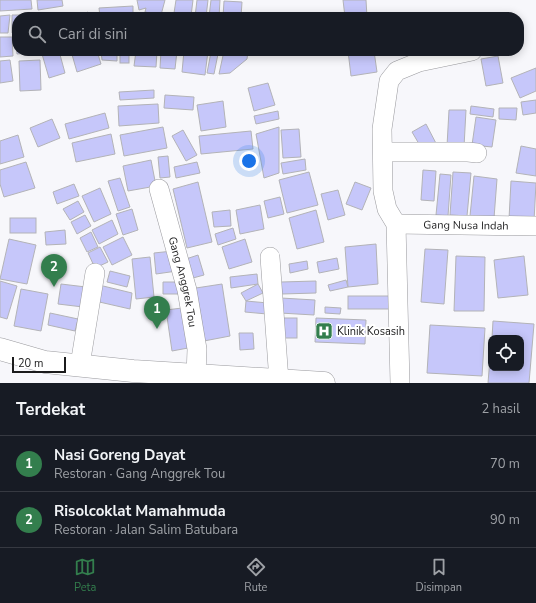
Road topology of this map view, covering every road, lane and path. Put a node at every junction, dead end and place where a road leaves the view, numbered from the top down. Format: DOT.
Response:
graph roads {
  1 [pos="448,56"];
  2 [pos="383,152"];
  3 [pos="477,153"];
  4 [pos="159,188"];
  5 [pos="396,224"];
  6 [pos="536,226"];
  7 [pos="270,257"];
  8 [pos="95,273"];
  9 [pos="0,349"];
  10 [pos="80,365"];
  11 [pos="196,376"];
  12 [pos="132,377"];
  13 [pos="279,380"];
  14 [pos="324,383"];
  15 [pos="400,383"];
  1 -- 2 [label="street"];
  2 -- 3 [label="street"];
  2 -- 5 [label="street"];
  4 -- 11 [label="street, Gang Anggrek Tou"];
  5 -- 6 [label="street, Gang Nusa Indah"];
  5 -- 15 [label="street"];
  7 -- 13 [label="street"];
  8 -- 10 [label="street"];
  9 -- 10 [label="street"];
  10 -- 12 [label="street"];
  11 -- 12 [label="street"];
  11 -- 13 [label="street"];
  13 -- 14 [label="street"];
}
